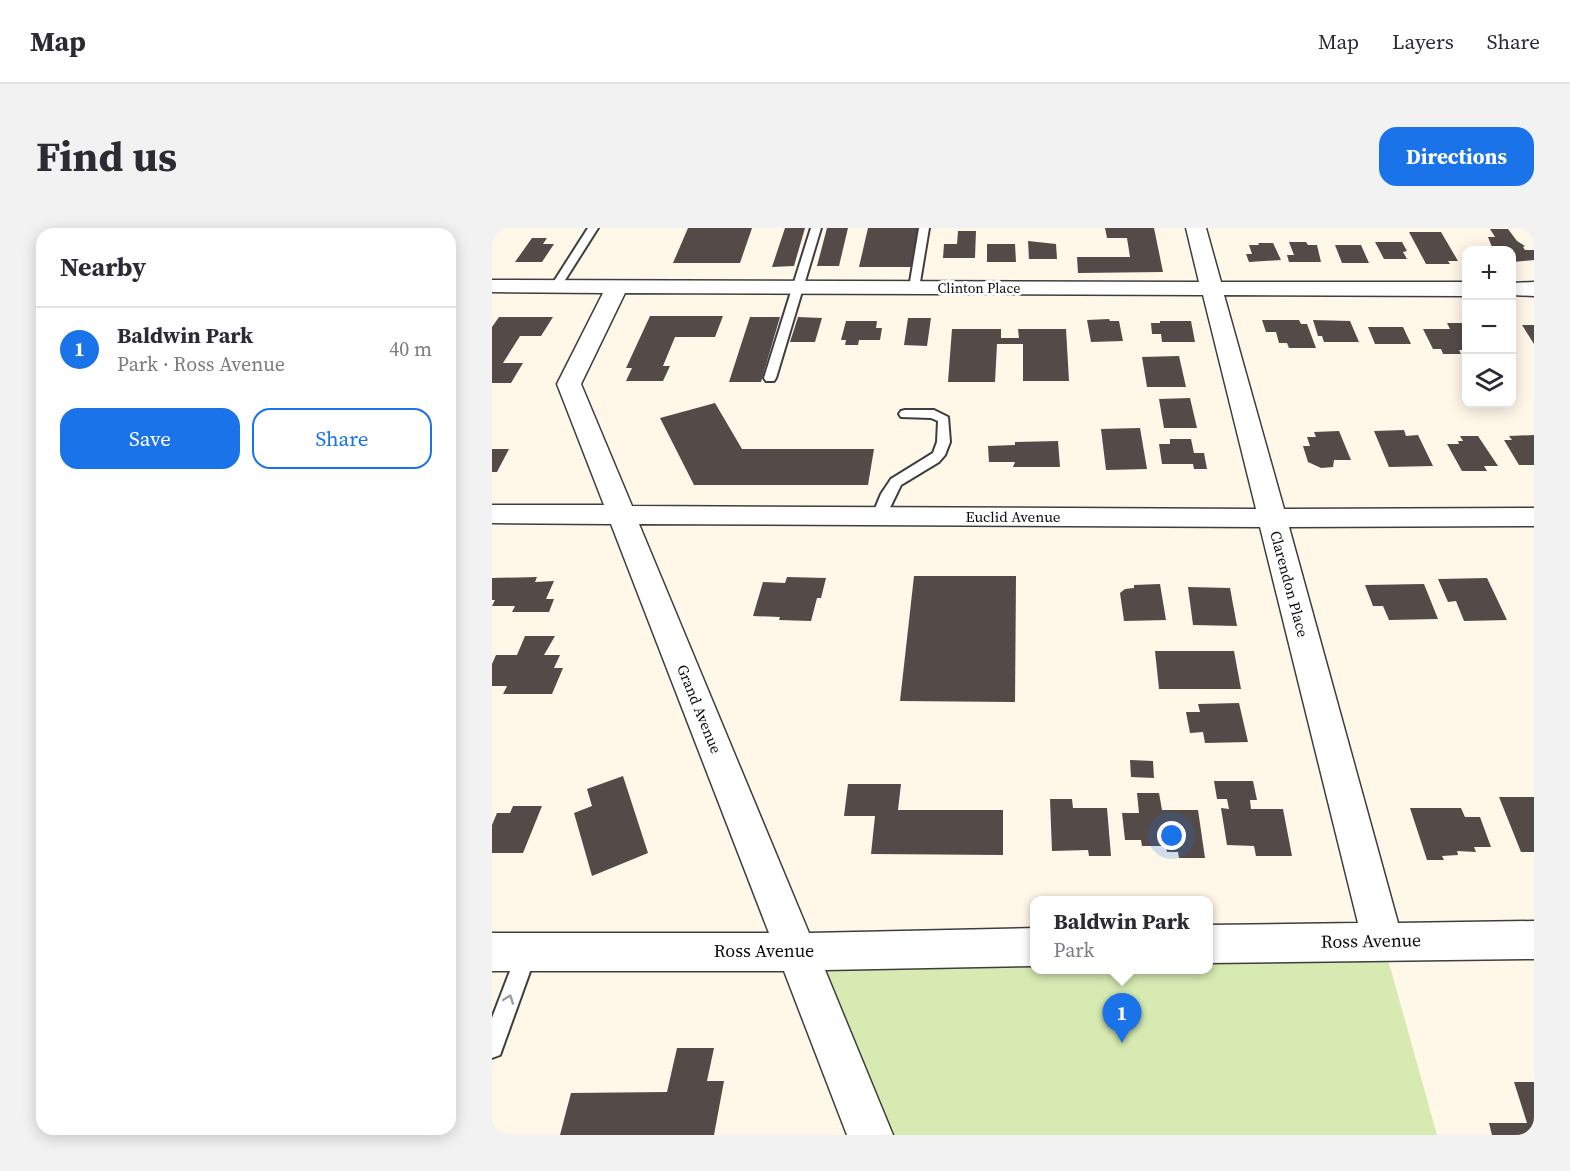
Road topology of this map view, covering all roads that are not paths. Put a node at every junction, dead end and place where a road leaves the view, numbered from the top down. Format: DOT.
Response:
graph roads {
  1 [pos="593,228"];
  2 [pos="816,228"];
  3 [pos="924,228"];
  4 [pos="1196,228"];
  5 [pos="492,286"];
  6 [pos="556,286"];
  7 [pos="618,286"];
  8 [pos="799,287"];
  9 [pos="914,288"];
  10 [pos="1462,289"];
  11 [pos="1516,289"];
  12 [pos="1534,289"];
  13 [pos="1212,290"];
  14 [pos="770,378"];
  15 [pos="905,414"];
  16 [pos="492,514"];
  17 [pos="620,515"];
  18 [pos="879,516"];
  19 [pos="1534,517"];
  20 [pos="1272,518"];
  21 [pos="1383,940"];
  22 [pos="1534,940"];
  23 [pos="1213,944"];
  24 [pos="1030,947"];
  25 [pos="509,952"];
  26 [pos="797,952"];
  27 [pos="492,1047"];
  28 [pos="870,1135"];
  1 -- 6 [label="lane"];
  2 -- 8 [label="lane"];
  3 -- 9 [label="lane"];
  4 -- 13 [label="street, Clarendon Place"];
  5 -- 6 [label="street, Clinton Place"];
  6 -- 7 [label="street, Clinton Place"];
  7 -- 8 [label="street, Clinton Place"];
  7 -- 17 [label="street, Grand Avenue"];
  8 -- 9 [label="street, Clinton Place"];
  8 -- 14 [label="lane"];
  9 -- 13 [label="street, Clinton Place"];
  10 -- 13 [label="street, Clinton Place"];
  11 -- 12 [label="street"];
  13 -- 20 [label="street, Clarendon Place"];
  15 -- 18 [label="lane"];
  16 -- 17 [label="street, Euclid Avenue"];
  17 -- 18 [label="street, Euclid Avenue"];
  17 -- 26 [label="street, Grand Avenue"];
  18 -- 20 [label="street, Euclid Avenue"];
  19 -- 20 [label="street, Euclid Avenue"];
  20 -- 21 [label="street, Clarendon Place"];
  21 -- 22 [label="street, Ross Avenue"];
  21 -- 23 [label="street, Ross Avenue"];
  24 -- 26 [label="street, Ross Avenue"];
  25 -- 26 [label="street, Ross Avenue"];
  27 -- 25 [label="lane, one-way"];
  26 -- 28 [label="street, Grand Avenue"];
}
